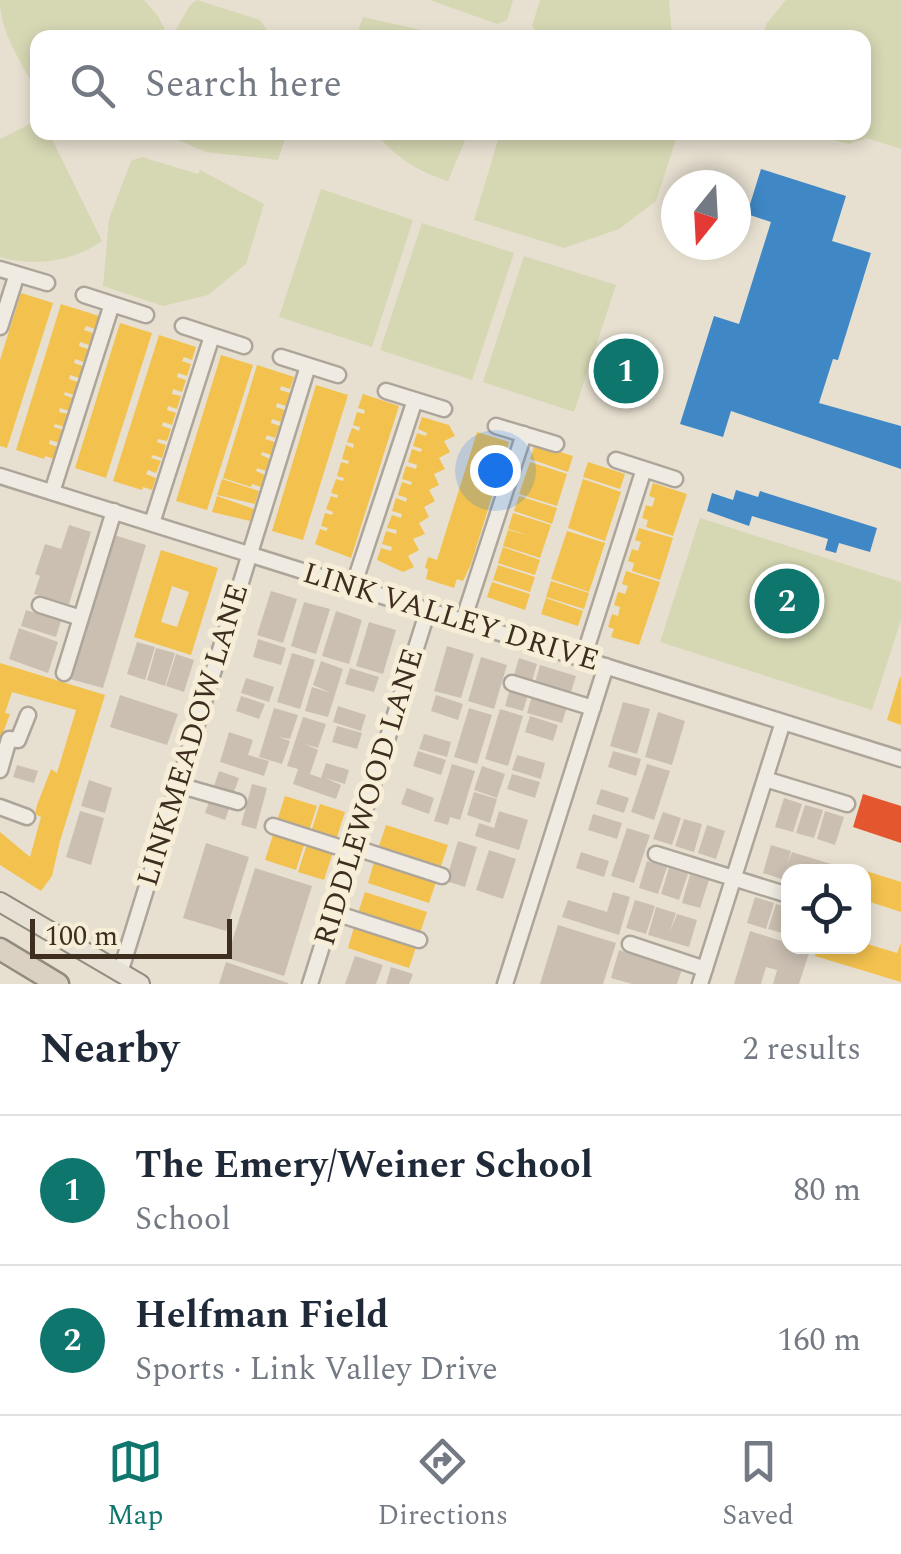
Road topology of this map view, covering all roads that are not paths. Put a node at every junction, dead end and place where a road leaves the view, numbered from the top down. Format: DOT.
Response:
graph roads {
  1 [pos="0,269"];
  2 [pos="17,274"];
  3 [pos="47,283"];
  4 [pos="84,295"];
  5 [pos="112,304"];
  6 [pos="146,315"];
  7 [pos="183,326"];
  8 [pos="0,327"];
  9 [pos="212,336"];
  10 [pos="244,346"];
  11 [pos="281,358"];
  12 [pos="308,366"];
  13 [pos="338,375"];
  14 [pos="386,391"];
  15 [pos="414,400"];
  16 [pos="444,409"];
  17 [pos="496,426"];
  18 [pos="524,434"];
  19 [pos="556,444"];
  20 [pos="616,460"];
  21 [pos="644,469"];
  22 [pos="0,476"];
  23 [pos="674,479"];
  24 [pos="52,492"];
  25 [pos="114,512"];
  26 [pos="152,523"];
  27 [pos="249,554"];
  28 [pos="353,586"];
  29 [pos="40,605"];
  30 [pos="428,610"];
  31 [pos="81,618"];
  32 [pos="462,621"];
  33 [pos="582,659"];
  34 [pos="606,666"];
  35 [pos="64,672"];
  36 [pos="512,684"];
  37 [pos="593,708"];
  38 [pos="28,716"];
  39 [pos="783,722"];
  40 [pos="4,744"];
  41 [pos="901,759"];
  42 [pos="0,770"];
  43 [pos="765,779"];
  44 [pos="178,785"];
  45 [pos="238,802"];
  46 [pos="846,804"];
  47 [pos="0,807"];
  48 [pos="27,817"];
  49 [pos="273,826"];
  50 [pos="352,849"];
  51 [pos="656,854"];
  52 [pos="442,876"];
  53 [pos="733,879"];
  54 [pos="781,894"];
  55 [pos="0,902"];
  56 [pos="332,912"];
  57 [pos="418,940"];
  58 [pos="630,944"];
  59 [pos="0,949"];
  60 [pos="120,973"];
  61 [pos="702,976"];
  62 [pos="58,984"];
  63 [pos="140,984"];
  64 [pos="310,984"];
  65 [pos="505,984"];
  1 -- 2 [label="street"];
  2 -- 3 [label="street"];
  2 -- 8 [label="street"];
  4 -- 5 [label="street"];
  5 -- 6 [label="street"];
  5 -- 24 [label="street"];
  7 -- 9 [label="street"];
  9 -- 10 [label="street"];
  9 -- 26 [label="street"];
  11 -- 12 [label="street"];
  12 -- 13 [label="street"];
  12 -- 27 [label="street, LINKMEADOW LANE"];
  14 -- 15 [label="street"];
  15 -- 16 [label="street"];
  15 -- 28 [label="street"];
  17 -- 18 [label="street"];
  18 -- 19 [label="street"];
  18 -- 32 [label="street"];
  20 -- 21 [label="street"];
  21 -- 23 [label="street"];
  21 -- 33 [label="street"];
  22 -- 24 [label="street, LINK VALLEY DRIVE"];
  24 -- 25 [label="street, LINK VALLEY DRIVE"];
  25 -- 26 [label="street, LINK VALLEY DRIVE"];
  25 -- 31 [label="street"];
  26 -- 27 [label="street, LINK VALLEY DRIVE"];
  27 -- 28 [label="street, LINK VALLEY DRIVE"];
  27 -- 44 [label="street, LINKMEADOW LANE"];
  28 -- 30 [label="street, LINK VALLEY DRIVE"];
  29 -- 31 [label="street"];
  30 -- 32 [label="street, LINK VALLEY DRIVE"];
  30 -- 50 [label="street, RIDDLEWOOD LANE"];
  31 -- 35 [label="street"];
  32 -- 33 [label="street, LINK VALLEY DRIVE"];
  33 -- 34 [label="street, LINK VALLEY DRIVE"];
  34 -- 37 [label="street"];
  34 -- 39 [label="street, LINK VALLEY DRIVE"];
  36 -- 37 [label="street"];
  37 -- 65 [label="street"];
  38 -- 40 [label="street"];
  39 -- 41 [label="street, LINK VALLEY DRIVE"];
  39 -- 43 [label="street"];
  40 -- 42 [label="street"];
  43 -- 46 [label="street"];
  43 -- 53 [label="street"];
  44 -- 45 [label="street"];
  44 -- 60 [label="street, LINKMEADOW LANE"];
  47 -- 48 [label="street"];
  49 -- 50 [label="street"];
  50 -- 52 [label="street"];
  50 -- 56 [label="street, RIDDLEWOOD LANE"];
  51 -- 53 [label="street"];
  53 -- 54 [label="street"];
  53 -- 61 [label="street"];
  55 -- 60 [label="main road"];
  56 -- 57 [label="street"];
  56 -- 64 [label="street, RIDDLEWOOD LANE"];
  58 -- 61 [label="street"];
  59 -- 62 [label="highway"];
  60 -- 63 [label="main road"];
}
